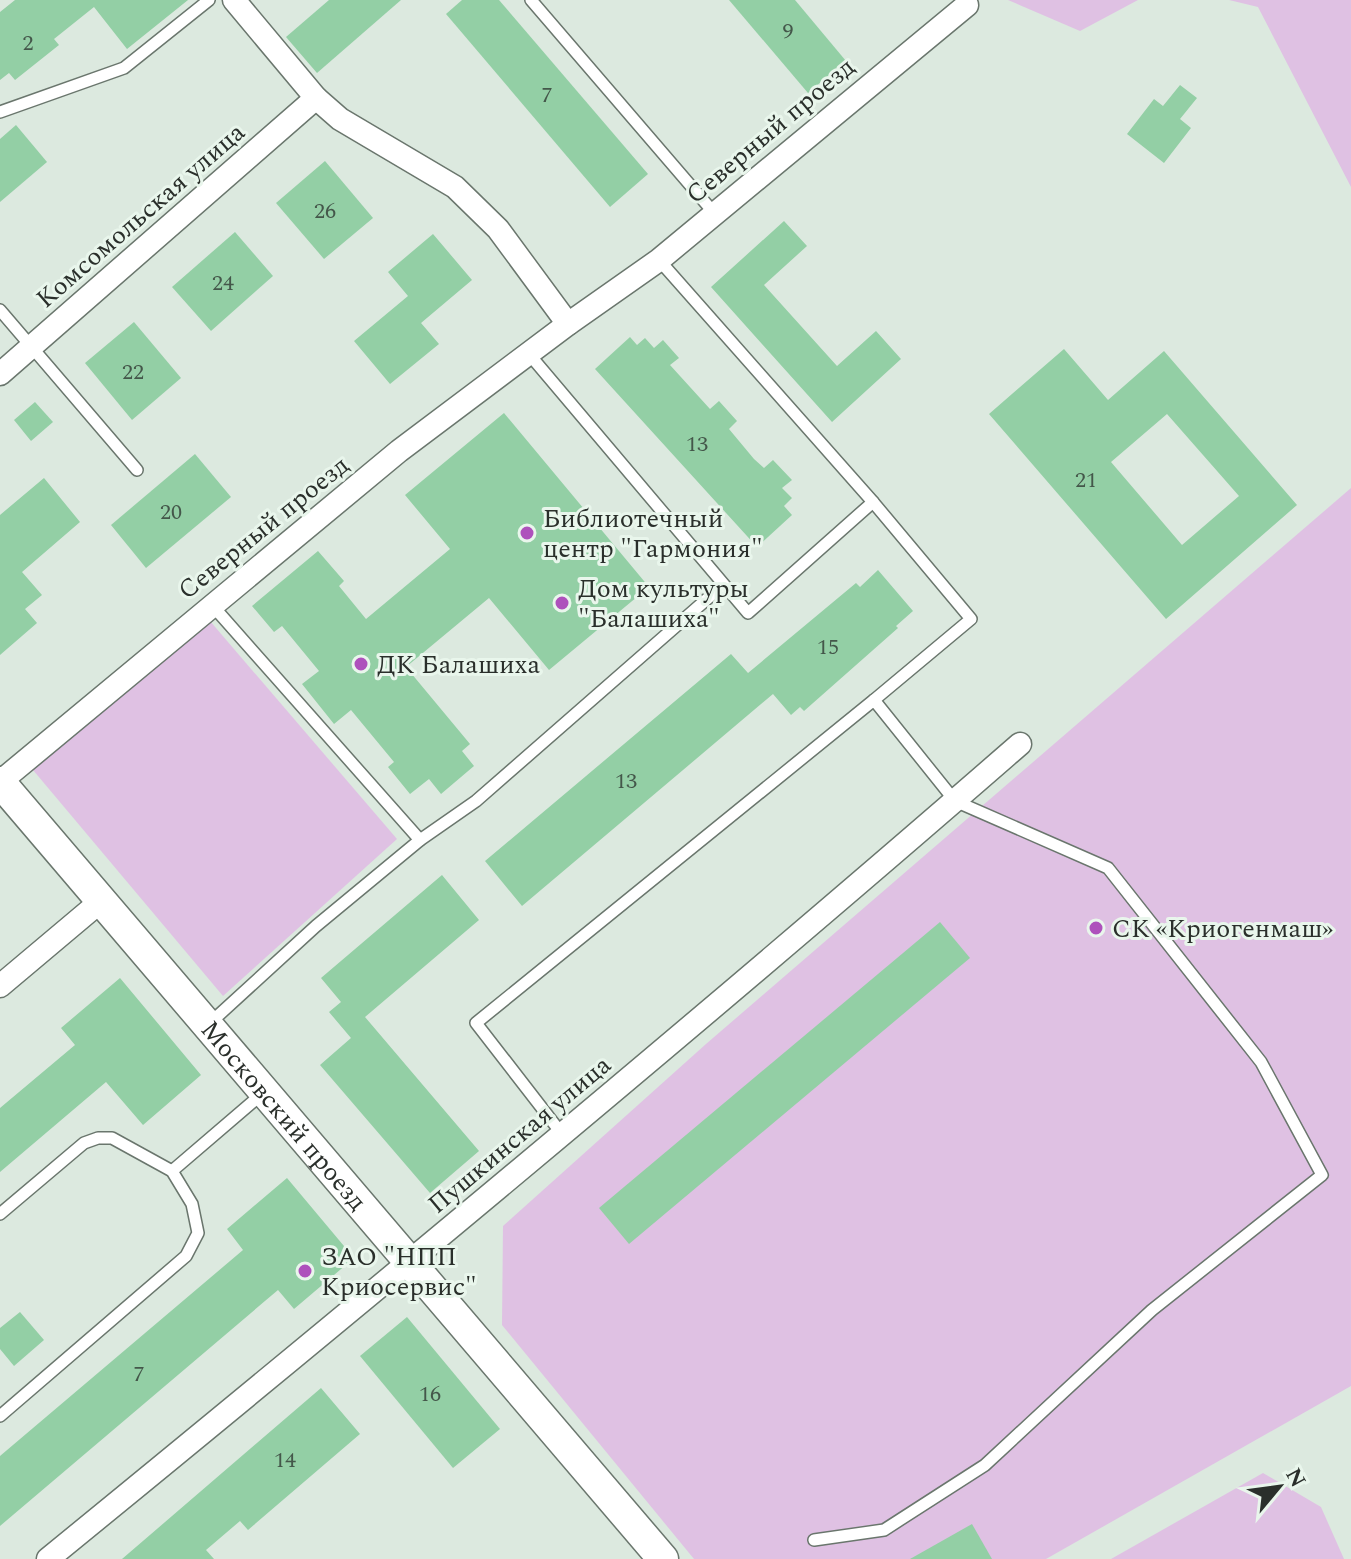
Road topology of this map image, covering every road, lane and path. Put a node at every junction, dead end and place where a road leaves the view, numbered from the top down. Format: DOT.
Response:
graph roads {
  1 [pos="209,0"];
  2 [pos="234,0"];
  3 [pos="531,0"];
  4 [pos="967,5"];
  5 [pos="316,98"];
  6 [pos="0,112"];
  7 [pos="715,214"];
  8 [pos="659,260"];
  9 [pos="0,310"];
  10 [pos="4,324"];
  11 [pos="568,324"];
  12 [pos="32,347"];
  13 [pos="529,354"];
  14 [pos="0,374"];
  15 [pos="137,470"];
  16 [pos="873,502"];
  17 [pos="723,585"];
  18 [pos="212,605"];
  19 [pos="874,700"];
  20 [pos="1020,744"];
  21 [pos="0,782"];
  22 [pos="955,801"];
  23 [pos="420,840"];
  24 [pos="101,901"];
  25 [pos="0,986"];
  26 [pos="207,1026"];
  27 [pos="264,1092"];
  28 [pos="562,1134"];
  29 [pos="172,1171"];
  30 [pos="0,1214"];
  31 [pos="409,1262"];
  32 [pos="0,1416"];
  33 [pos="814,1540"];
  34 [pos="48,1559"];
  35 [pos="663,1559"];
  1 -- 6 [label="lane"];
  2 -- 5 [label="street"];
  3 -- 7 [label="lane"];
  4 -- 7 [label="street, Северный проезд"];
  5 -- 11 [label="street"];
  5 -- 12 [label="street, Комсомольская улица"];
  7 -- 8 [label="street, Северный проезд"];
  8 -- 11 [label="street, Северный проезд"];
  8 -- 16 [label="lane"];
  9 -- 10 [label="lane"];
  10 -- 12 [label="lane"];
  11 -- 13 [label="street, Северный проезд"];
  12 -- 14 [label="street, Комсомольская улица"];
  12 -- 15 [label="lane"];
  13 -- 17 [label="lane"];
  13 -- 18 [label="street, Северный проезд"];
  16 -- 17 [label="lane"];
  16 -- 19 [label="lane"];
  17 -- 23 [label="lane"];
  18 -- 21 [label="street, Северный проезд"];
  18 -- 23 [label="lane"];
  19 -- 22 [label="lane"];
  19 -- 28 [label="lane"];
  20 -- 22 [label="street, Пушкинская улица"];
  21 -- 24 [label="street, Московский проезд"];
  22 -- 28 [label="street, Пушкинская улица"];
  22 -- 33 [label="lane"];
  23 -- 26 [label="lane"];
  24 -- 25 [label="street"];
  24 -- 26 [label="street, Московский проезд"];
  26 -- 27 [label="street, Московский проезд"];
  27 -- 29 [label="lane"];
  27 -- 31 [label="street, Московский проезд"];
  28 -- 31 [label="street, Пушкинская улица"];
  29 -- 30 [label="lane"];
  29 -- 32 [label="lane"];
  31 -- 34 [label="street, Пушкинская улица"];
  31 -- 35 [label="street, Московский проезд"];
}
